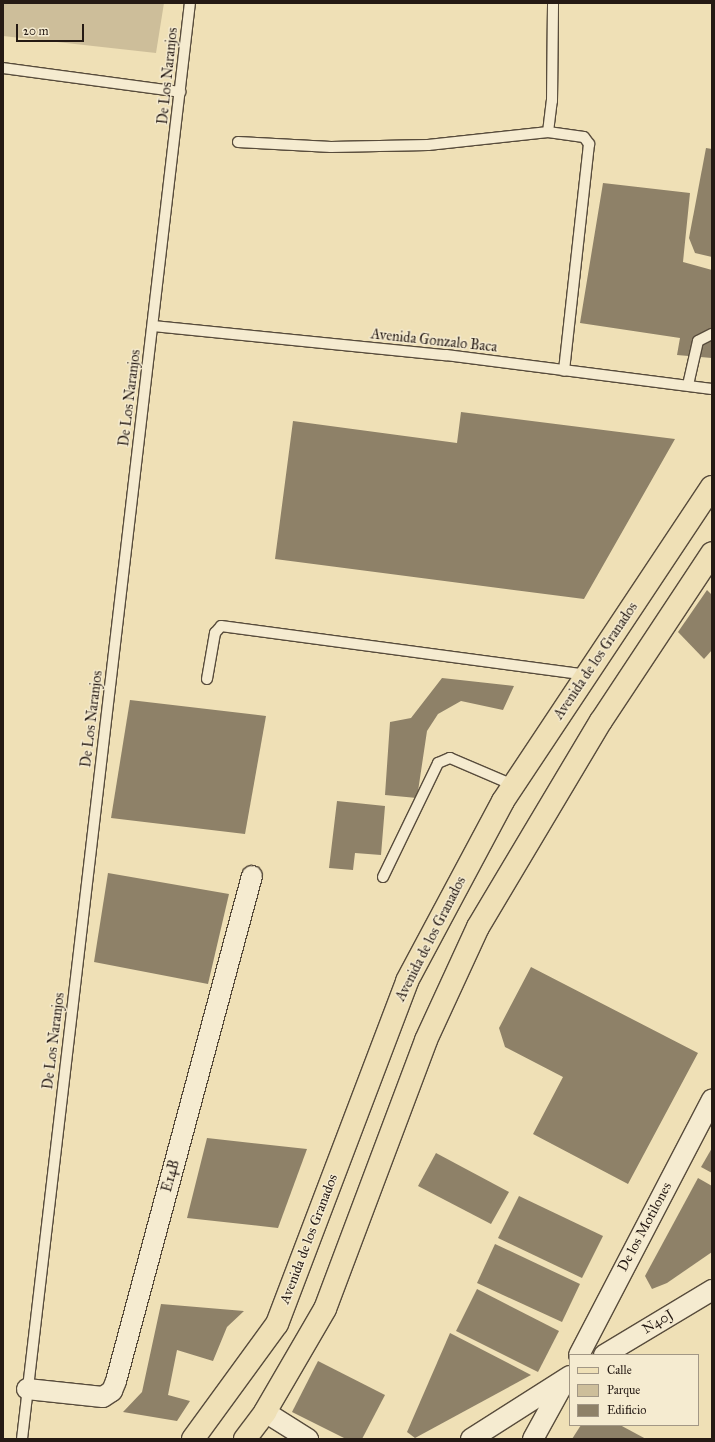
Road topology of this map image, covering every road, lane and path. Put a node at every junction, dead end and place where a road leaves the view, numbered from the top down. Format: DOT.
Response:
graph roads {
  1 [pos="190,3"];
  2 [pos="553,3"];
  3 [pos="3,68"];
  4 [pos="180,92"];
  5 [pos="548,132"];
  6 [pos="238,142"];
  7 [pos="153,326"];
  8 [pos="712,334"];
  9 [pos="564,370"];
  10 [pos="688,385"];
  11 [pos="712,389"];
  12 [pos="712,486"];
  13 [pos="712,553"];
  14 [pos="586,675"];
  15 [pos="207,679"];
  16 [pos="513,785"];
  17 [pos="252,876"];
  18 [pos="383,877"];
  19 [pos="712,1099"];
  20 [pos="712,1290"];
  21 [pos="580,1354"];
  22 [pos="606,1354"];
  23 [pos="569,1375"];
  24 [pos="27,1389"];
  25 [pos="265,1412"];
  26 [pos="248,1437"];
  27 [pos="22,1439"];
  28 [pos="193,1439"];
  29 [pos="308,1439"];
  30 [pos="471,1439"];
  31 [pos="533,1439"];
  1 -- 4 [label="lane, De Los Naranjos"];
  2 -- 5 [label="lane"];
  3 -- 4 [label="lane"];
  4 -- 7 [label="lane, De Los Naranjos"];
  5 -- 6 [label="lane"];
  5 -- 9 [label="lane"];
  7 -- 9 [label="lane, Avenida Gonzalo Baca"];
  7 -- 24 [label="lane, De Los Naranjos"];
  8 -- 10 [label="lane"];
  9 -- 10 [label="lane, Avenida Gonzalo Baca"];
  10 -- 11 [label="lane, Avenida Gonzalo Baca"];
  12 -- 14 [label="main road, Avenida de los Granados"];
  13 -- 25 [label="main road"];
  14 -- 15 [label="lane"];
  14 -- 16 [label="main road, Avenida de los Granados"];
  16 -- 18 [label="lane"];
  16 -- 28 [label="main road, Avenida de los Granados"];
  17 -- 24 [label="street, E14B"];
  19 -- 21 [label="street, De los Motilones"];
  20 -- 22 [label="street, N40J"];
  23 -- 30 [label="street"];
  23 -- 31 [label="street"];
  24 -- 27 [label="lane, De Los Naranjos"];
  25 -- 26 [label="main road"];
  25 -- 29 [label="street"];
}
